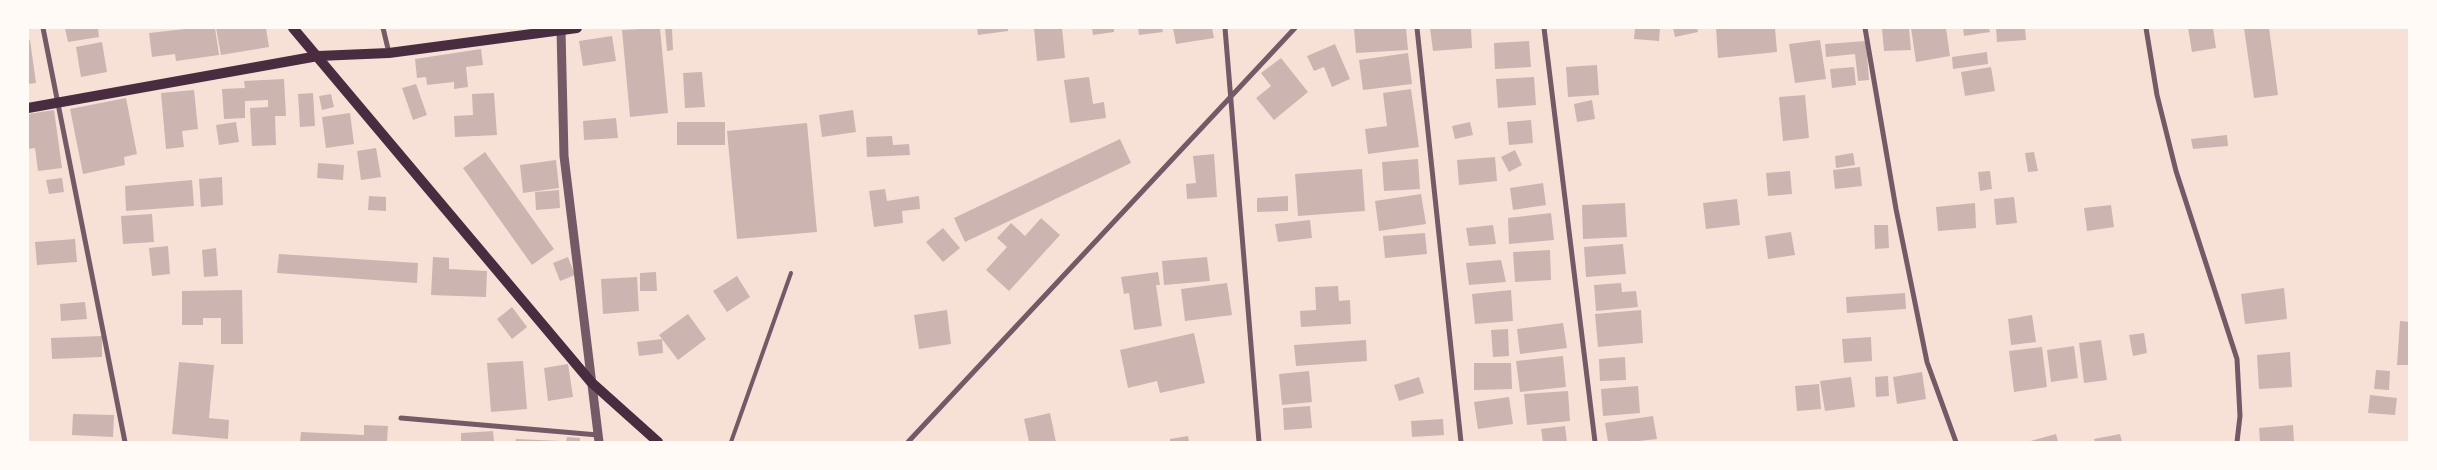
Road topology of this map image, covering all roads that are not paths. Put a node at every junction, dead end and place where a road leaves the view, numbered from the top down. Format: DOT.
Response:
graph roads {
  1 [pos="43,28"];
  2 [pos="293,28"];
  3 [pos="383,28"];
  4 [pos="577,28"];
  5 [pos="1225,28"];
  6 [pos="1295,28"];
  7 [pos="1417,28"];
  8 [pos="1544,28"];
  9 [pos="1866,28"];
  10 [pos="2146,28"];
  11 [pos="561,30"];
  12 [pos="389,53"];
  13 [pos="318,56"];
  14 [pos="1231,94"];
  15 [pos="57,101"];
  16 [pos="28,108"];
  17 [pos="791,273"];
  18 [pos="591,382"];
  19 [pos="401,418"];
  20 [pos="598,439"];
  21 [pos="125,442"];
  22 [pos="658,442"];
  23 [pos="731,442"];
  24 [pos="908,442"];
  25 [pos="1259,442"];
  26 [pos="1461,442"];
  27 [pos="1595,442"];
  28 [pos="1956,442"];
  29 [pos="2237,442"];
  1 -- 15 [label="street"];
  2 -- 13 [label="main road"];
  3 -- 12 [label="street"];
  4 -- 11 [label="main road"];
  5 -- 14 [label="street"];
  6 -- 14 [label="street"];
  7 -- 26 [label="street"];
  8 -- 27 [label="street"];
  9 -- 28 [label="street"];
  10 -- 29 [label="street"];
  11 -- 12 [label="main road"];
  11 -- 18 [label="street"];
  12 -- 13 [label="main road"];
  13 -- 15 [label="main road"];
  13 -- 18 [label="main road"];
  14 -- 24 [label="street"];
  14 -- 25 [label="street"];
  15 -- 16 [label="main road"];
  15 -- 21 [label="street"];
  17 -- 23 [label="lane"];
  18 -- 20 [label="street"];
  18 -- 22 [label="main road"];
  19 -- 20 [label="street"];
}
